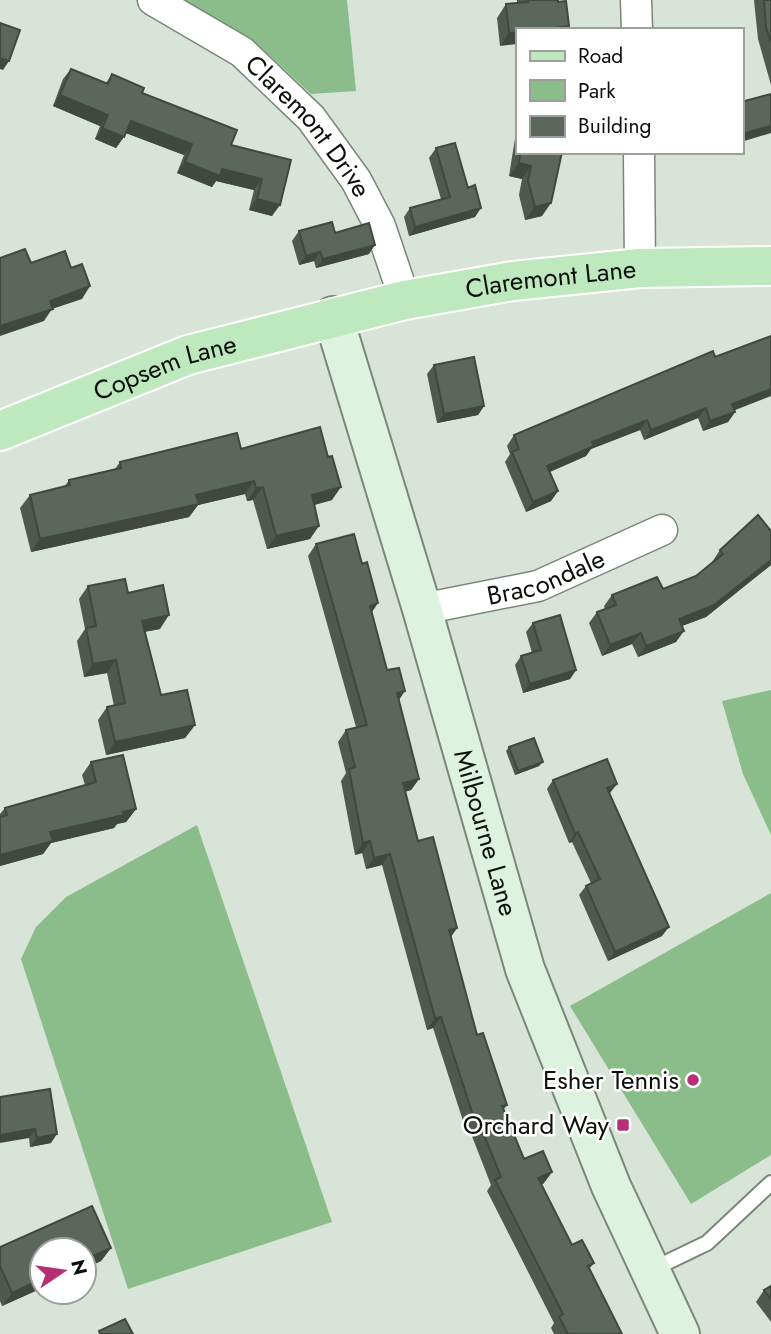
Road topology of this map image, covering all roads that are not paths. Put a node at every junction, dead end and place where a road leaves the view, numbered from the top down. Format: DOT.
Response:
graph roads {
  1 [pos="153,0"];
  2 [pos="636,0"];
  3 [pos="637,28"];
  4 [pos="639,154"];
  5 [pos="771,266"];
  6 [pos="640,268"];
  7 [pos="405,300"];
  8 [pos="333,316"];
  9 [pos="0,431"];
  10 [pos="662,530"];
  11 [pos="422,609"];
  12 [pos="771,1183"];
  13 [pos="649,1271"];
  14 [pos="680,1334"];
  1 -- 7 [label="street, Claremont Drive"];
  2 -- 3 [label="street"];
  4 -- 6 [label="street"];
  5 -- 6 [label="main road, Claremont Lane"];
  6 -- 7 [label="main road, Claremont Lane"];
  7 -- 8 [label="main road, Claremont Lane"];
  8 -- 9 [label="main road, Copsem Lane"];
  8 -- 11 [label="street, Milbourne Lane"];
  10 -- 11 [label="street, Bracondale"];
  11 -- 13 [label="street, Milbourne Lane"];
  12 -- 13 [label="lane"];
  13 -- 14 [label="street, Milbourne Lane"];
}
